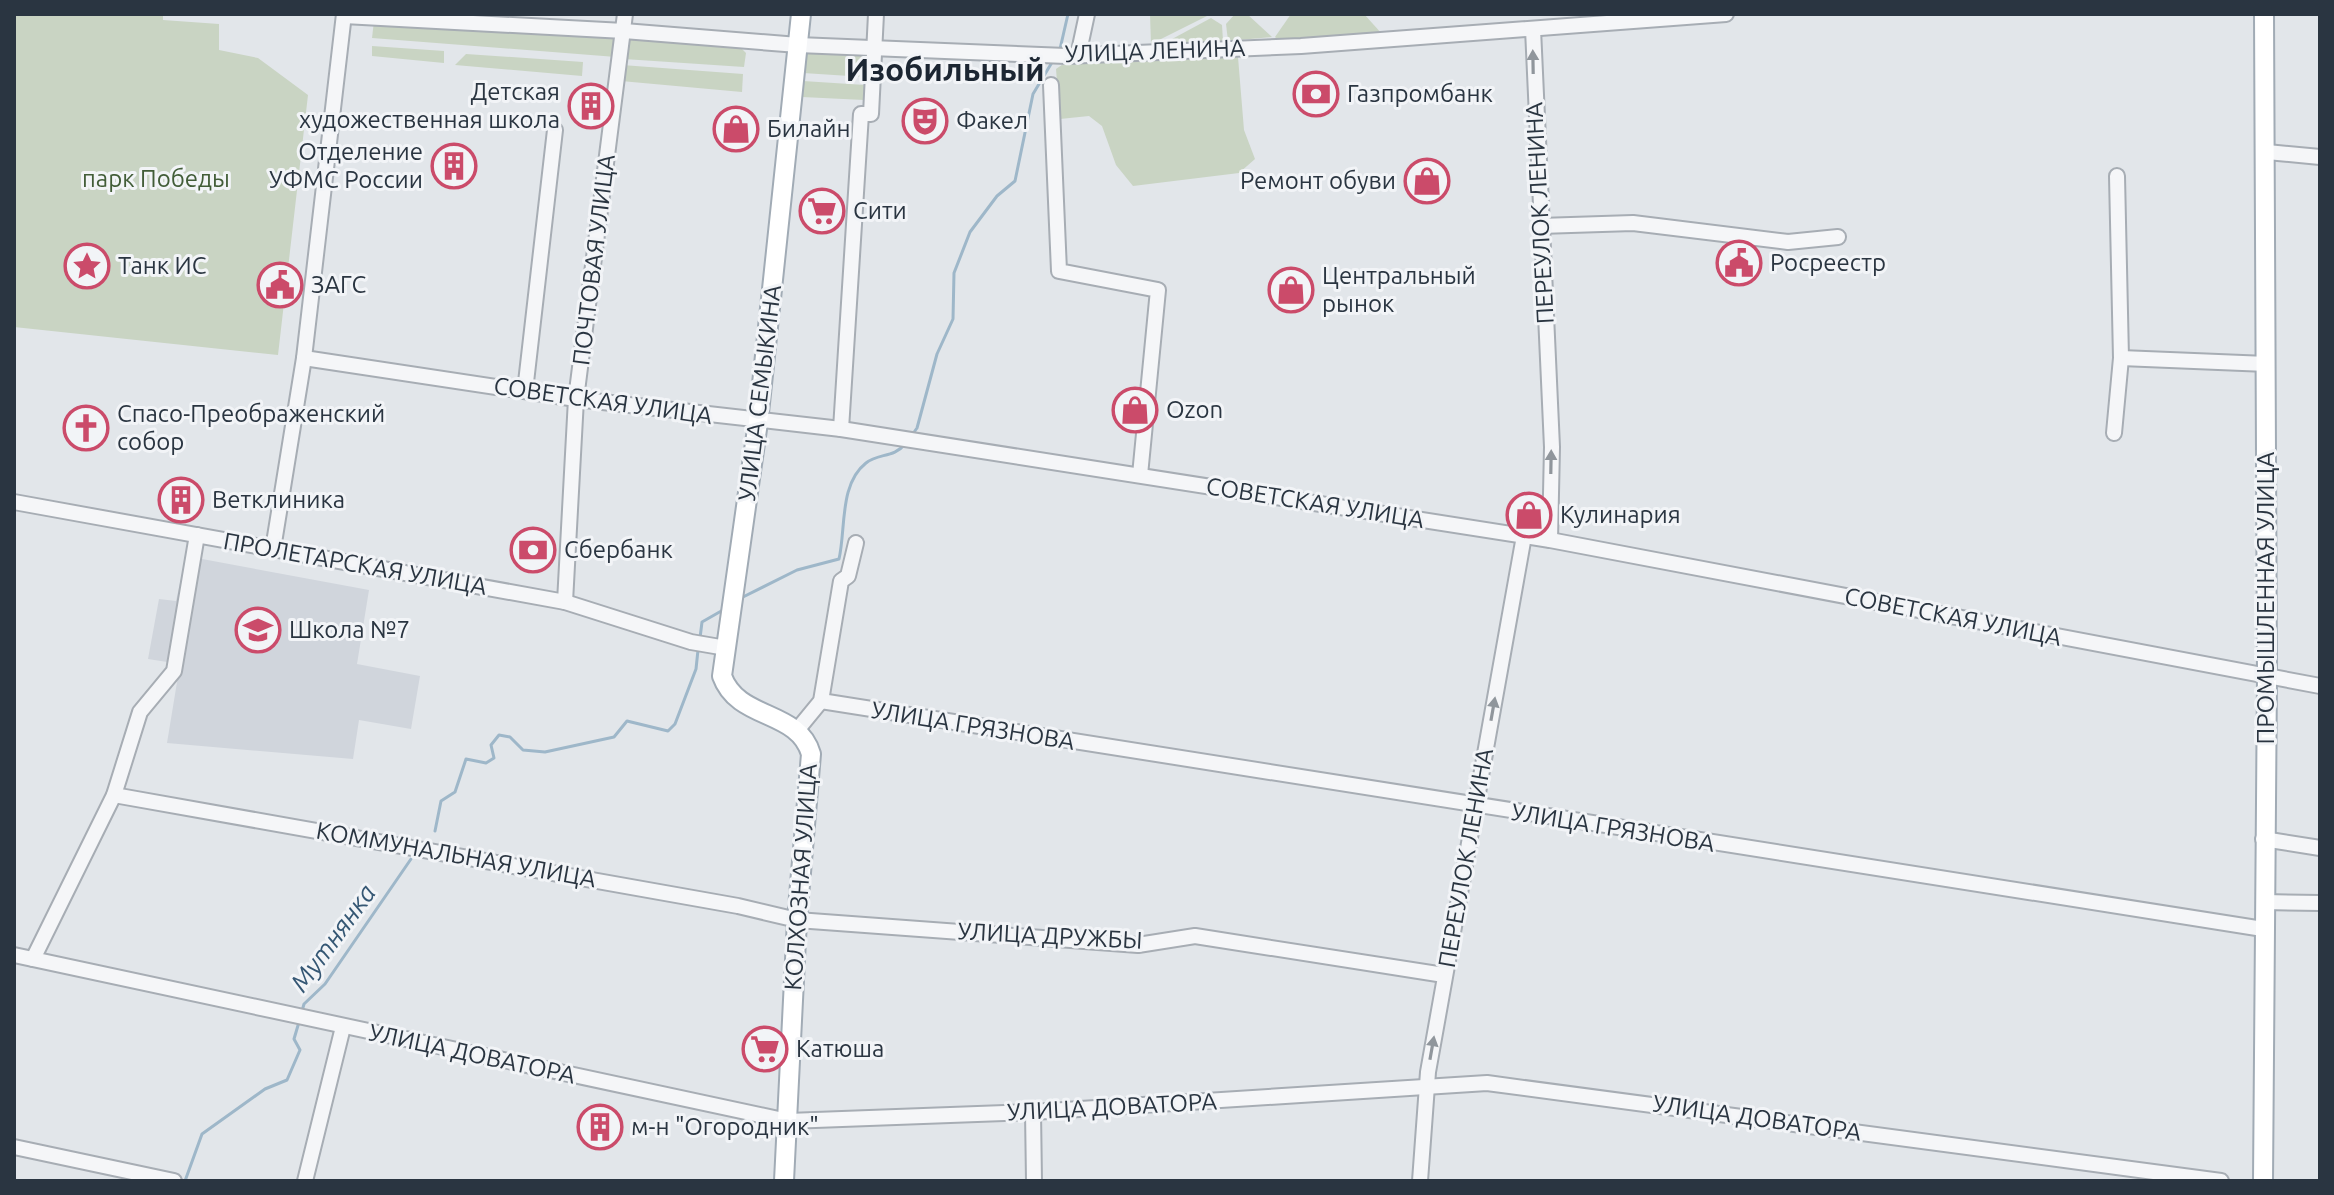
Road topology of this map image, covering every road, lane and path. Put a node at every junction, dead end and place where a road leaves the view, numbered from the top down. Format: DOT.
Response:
graph roads {
  1 [pos="625,14"];
  2 [pos="801,14"];
  3 [pos="876,14"];
  4 [pos="1087,14"];
  5 [pos="1523,14"];
  6 [pos="1726,14"];
  7 [pos="2264,14"];
  8 [pos="344,15"];
  9 [pos="1528,30"];
  10 [pos="624,31"];
  11 [pos="798,45"];
  12 [pos="874,48"];
  13 [pos="1072,56"];
  14 [pos="1051,85"];
  15 [pos="555,130"];
  16 [pos="2267,152"];
  17 [pos="2320,157"];
  18 [pos="2117,176"];
  19 [pos="1540,226"];
  20 [pos="1838,237"];
  21 [pos="304,358"];
  22 [pos="2121,358"];
  23 [pos="2267,364"];
  24 [pos="525,391"];
  25 [pos="576,399"];
  26 [pos="758,422"];
  27 [pos="841,429"];
  28 [pos="2114,433"];
  29 [pos="1140,475"];
  30 [pos="14,502"];
  31 [pos="197,535"];
  32 [pos="1524,536"];
  33 [pos="1550,540"];
  34 [pos="856,543"];
  35 [pos="273,549"];
  36 [pos="565,602"];
  37 [pos="726,648"];
  38 [pos="2267,676"];
  39 [pos="2320,686"];
  40 [pos="821,701"];
  41 [pos="798,729"];
  42 [pos="114,795"];
  43 [pos="1476,807"];
  44 [pos="2263,839"];
  45 [pos="2320,848"];
  46 [pos="2264,902"];
  47 [pos="2320,903"];
  48 [pos="797,920"];
  49 [pos="2263,929"];
  50 [pos="14,955"];
  51 [pos="33,959"];
  52 [pos="1444,975"];
  53 [pos="343,1027"];
  54 [pos="1429,1084"];
  55 [pos="1033,1112"];
  56 [pos="788,1121"];
  57 [pos="14,1147"];
  58 [pos="174,1181"];
  59 [pos="305,1181"];
  60 [pos="784,1181"];
  61 [pos="1034,1181"];
  62 [pos="1420,1181"];
  63 [pos="2221,1181"];
  64 [pos="2263,1181"];
  1 -- 10 [label="street, ПОЧТОВАЯ УЛИЦА"];
  2 -- 11 [label="main road, УЛИЦА СЕМЫКИНА"];
  3 -- 12 [label="street"];
  4 -- 13 [label="street"];
  5 -- 9 [label="street, ПЕРЕУЛОК ЛЕНИНА"];
  6 -- 9 [label="street, УЛИЦА ЛЕНИНА"];
  7 -- 16 [label="main road, ПРОМЫШЛЕННАЯ УЛИЦА"];
  8 -- 10 [label="street, УЛИЦА ЛЕНИНА"];
  8 -- 21 [label="street"];
  9 -- 13 [label="street, УЛИЦА ЛЕНИНА"];
  19 -- 9 [label="street, ПЕРЕУЛОК ЛЕНИНА, one-way"];
  10 -- 11 [label="street, УЛИЦА ЛЕНИНА"];
  10 -- 25 [label="street, ПОЧТОВАЯ УЛИЦА"];
  11 -- 12 [label="street, УЛИЦА ЛЕНИНА"];
  11 -- 26 [label="main road, УЛИЦА СЕМЫКИНА"];
  12 -- 13 [label="street, УЛИЦА ЛЕНИНА"];
  12 -- 27 [label="street"];
  14 -- 29 [label="street"];
  15 -- 24 [label="street"];
  16 -- 17 [label="street"];
  16 -- 23 [label="main road, ПРОМЫШЛЕННАЯ УЛИЦА"];
  18 -- 22 [label="street"];
  19 -- 20 [label="street"];
  33 -- 19 [label="street, ПЕРЕУЛОК ЛЕНИНА, one-way"];
  21 -- 24 [label="street, СОВЕТСКАЯ УЛИЦА"];
  21 -- 35 [label="street"];
  22 -- 23 [label="street"];
  22 -- 28 [label="street"];
  23 -- 38 [label="main road, ПРОМЫШЛЕННАЯ УЛИЦА"];
  24 -- 25 [label="street, СОВЕТСКАЯ УЛИЦА"];
  25 -- 26 [label="street, СОВЕТСКАЯ УЛИЦА"];
  25 -- 36 [label="street, ПОЧТОВАЯ УЛИЦА"];
  26 -- 27 [label="street, СОВЕТСКАЯ УЛИЦА"];
  26 -- 37 [label="main road, УЛИЦА СЕМЫКИНА"];
  27 -- 29 [label="street, СОВЕТСКАЯ УЛИЦА"];
  29 -- 32 [label="street, СОВЕТСКАЯ УЛИЦА"];
  30 -- 31 [label="street, ПРОЛЕТАРСКАЯ УЛИЦА"];
  31 -- 35 [label="street, ПРОЛЕТАРСКАЯ УЛИЦА"];
  31 -- 42 [label="street"];
  32 -- 33 [label="street, СОВЕТСКАЯ УЛИЦА"];
  43 -- 32 [label="street, ПЕРЕУЛОК ЛЕНИНА, one-way"];
  33 -- 38 [label="street, СОВЕТСКАЯ УЛИЦА"];
  34 -- 40 [label="street, КОЛХОЗНАЯ УЛИЦА"];
  35 -- 36 [label="street, ПРОЛЕТАРСКАЯ УЛИЦА"];
  36 -- 37 [label="street, ПРОЛЕТАРСКАЯ УЛИЦА"];
  37 -- 41 [label="main road, УЛИЦА СЕМЫКИНА"];
  38 -- 39 [label="street, СОВЕТСКАЯ УЛИЦА"];
  38 -- 44 [label="main road, ПРОМЫШЛЕННАЯ УЛИЦА"];
  40 -- 41 [label="street, КОЛХОЗНАЯ УЛИЦА"];
  40 -- 43 [label="street, УЛИЦА ГРЯЗНОВА"];
  41 -- 48 [label="main road, КОЛХОЗНАЯ УЛИЦА"];
  42 -- 48 [label="street, КОММУНАЛЬНАЯ УЛИЦА"];
  42 -- 51 [label="street"];
  43 -- 49 [label="street, УЛИЦА ГРЯЗНОВА"];
  43 -- 52 [label="street, ПЕРЕУЛОК ЛЕНИНА"];
  44 -- 45 [label="street"];
  44 -- 46 [label="main road, ПРОМЫШЛЕННАЯ УЛИЦА"];
  46 -- 47 [label="street"];
  46 -- 49 [label="main road, ПРОМЫШЛЕННАЯ УЛИЦА"];
  48 -- 52 [label="street, УЛИЦА ДРУЖБЫ"];
  48 -- 56 [label="main road, КОЛХОЗНАЯ УЛИЦА"];
  49 -- 64 [label="main road, ПРОМЫШЛЕННАЯ УЛИЦА"];
  50 -- 51 [label="street, УЛИЦА ДОВАТОРА"];
  51 -- 53 [label="street, УЛИЦА ДОВАТОРА"];
  54 -- 52 [label="street, ПЕРЕУЛОК ЛЕНИНА, one-way"];
  53 -- 56 [label="street, УЛИЦА ДОВАТОРА"];
  53 -- 59 [label="street"];
  54 -- 55 [label="street, УЛИЦА ДОВАТОРА"];
  54 -- 62 [label="street, ПЕРЕУЛОК ЛЕНИНА"];
  54 -- 63 [label="street, УЛИЦА ДОВАТОРА"];
  55 -- 56 [label="street, УЛИЦА ДОВАТОРА"];
  55 -- 61 [label="street"];
  56 -- 60 [label="main road, КОЛХОЗНАЯ УЛИЦА"];
  57 -- 58 [label="street"];
}
